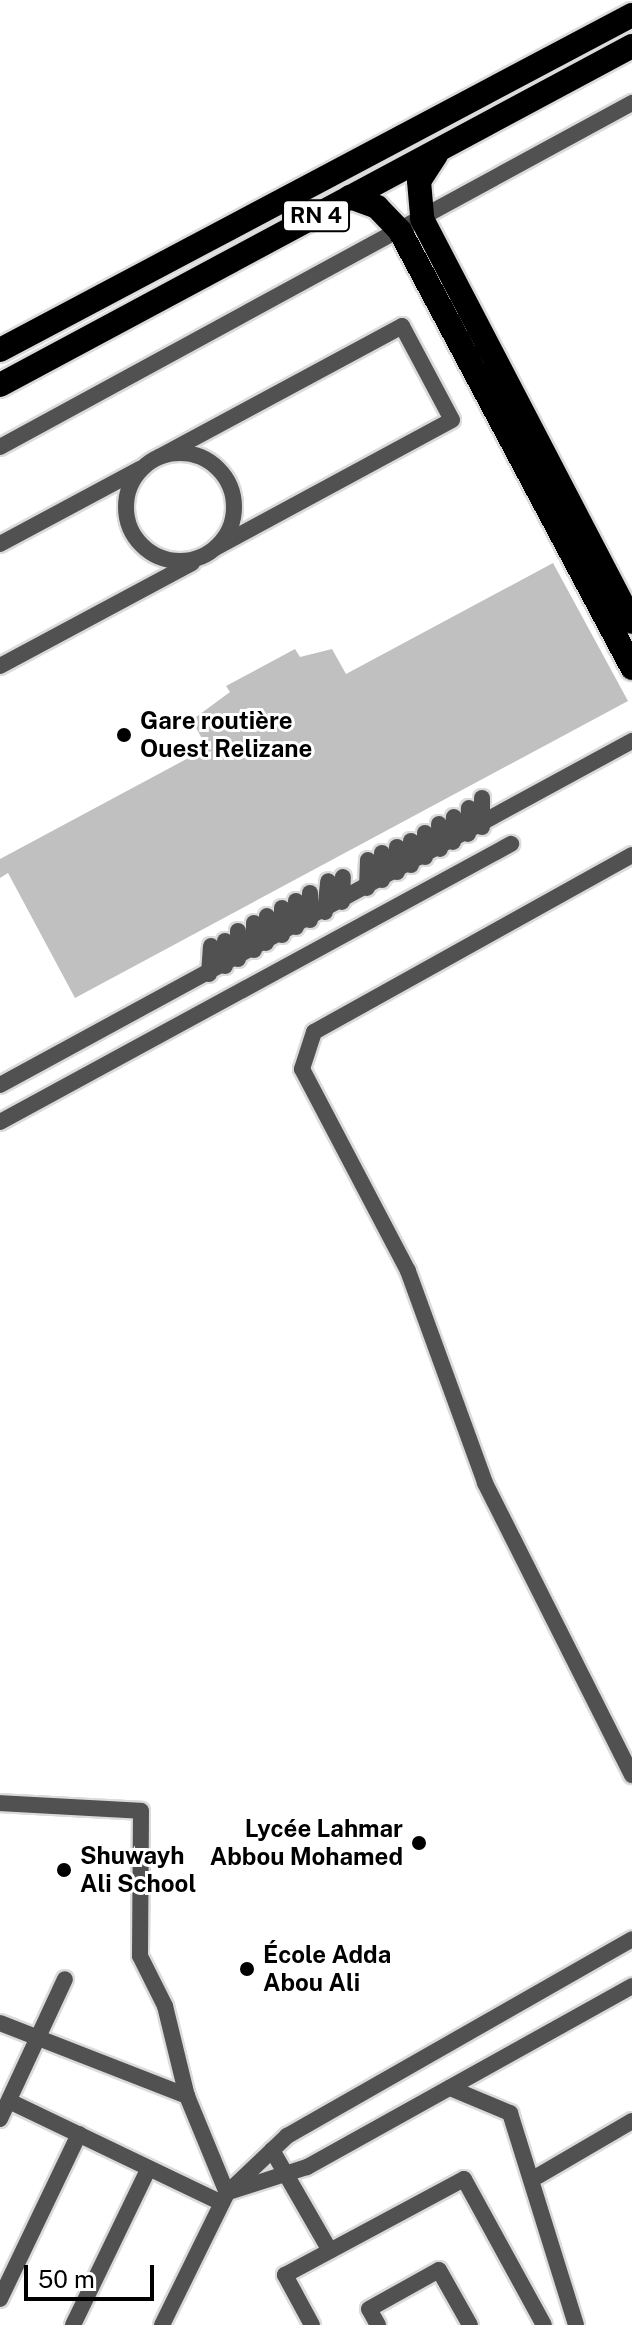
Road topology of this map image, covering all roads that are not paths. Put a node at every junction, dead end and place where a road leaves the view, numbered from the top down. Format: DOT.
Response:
graph roads {
  1 [pos="632,15"];
  2 [pos="632,46"];
  3 [pos="632,103"];
  4 [pos="444,147"];
  5 [pos="350,197"];
  6 [pos="422,219"];
  7 [pos="400,231"];
  8 [pos="0,350"];
  9 [pos="0,385"];
  10 [pos="0,447"];
  11 [pos="159,457"];
  12 [pos="144,466"];
  13 [pos="0,544"];
  14 [pos="217,547"];
  15 [pos="201,558"];
  16 [pos="632,622"];
  17 [pos="0,666"];
  18 [pos="632,668"];
  19 [pos="632,741"];
  20 [pos="475,830"];
  21 [pos="425,831"];
  22 [pos="511,844"];
  23 [pos="632,855"];
  24 [pos="397,872"];
  25 [pos="282,908"];
  26 [pos="303,923"];
  27 [pos="260,946"];
  28 [pos="231,962"];
  29 [pos="209,974"];
  30 [pos="0,1085"];
  31 [pos="0,1122"];
  32 [pos="632,1775"];
  33 [pos="0,1803"];
  34 [pos="632,1939"];
  35 [pos="65,1979"];
  36 [pos="632,1986"];
  37 [pos="0,2023"];
  38 [pos="39,2036"];
  39 [pos="450,2088"];
  40 [pos="187,2096"];
  41 [pos="9,2101"];
  42 [pos="0,2119"];
  43 [pos="632,2121"];
  44 [pos="79,2134"];
  45 [pos="272,2150"];
  46 [pos="149,2168"];
  47 [pos="285,2174"];
  48 [pos="538,2176"];
  49 [pos="224,2198"];
  50 [pos="330,2251"];
  51 [pos="0,2299"];
  52 [pos="163,2324"];
  53 [pos="73,2325"];
  54 [pos="312,2325"];
  55 [pos="378,2325"];
  56 [pos="470,2325"];
  57 [pos="544,2325"];
  58 [pos="576,2325"];
  1 -- 8 [label="highway, RN 4"];
  2 -- 4 [label="highway, RN 4"];
  3 -- 6 [label="street"];
  4 -- 5 [label="highway, RN 4"];
  4 -- 6 [label="highway"];
  5 -- 7 [label="highway"];
  5 -- 9 [label="highway, RN 4"];
  6 -- 7 [label="street"];
  6 -- 16 [label="highway"];
  7 -- 10 [label="street"];
  7 -- 18 [label="highway"];
  11 -- 12 [label="street"];
  11 -- 14 [label="street"];
  11 -- 14 [label="street"];
  12 -- 13 [label="street"];
  12 -- 15 [label="street"];
  14 -- 15 [label="street"];
  15 -- 17 [label="street"];
  19 -- 20 [label="street"];
  20 -- 21 [label="street"];
  20 -- 24 [label="street"];
  21 -- 24 [label="street"];
  21 -- 24 [label="street"];
  21 -- 24 [label="street"];
  22 -- 31 [label="street"];
  23 -- 32 [label="street"];
  24 -- 26 [label="street"];
  24 -- 26 [label="street"];
  25 -- 26 [label="street"];
  25 -- 26 [label="street"];
  25 -- 27 [label="street"];
  26 -- 27 [label="street"];
  27 -- 28 [label="street"];
  28 -- 29 [label="street"];
  28 -- 29 [label="street"];
  29 -- 30 [label="street"];
  33 -- 40 [label="street"];
  34 -- 45 [label="street"];
  35 -- 38 [label="street"];
  36 -- 39 [label="street"];
  37 -- 38 [label="street"];
  38 -- 40 [label="street"];
  38 -- 41 [label="street"];
  39 -- 47 [label="street"];
  39 -- 58 [label="street"];
  40 -- 49 [label="street"];
  41 -- 42 [label="street"];
  41 -- 44 [label="street"];
  43 -- 48 [label="street"];
  44 -- 46 [label="street"];
  44 -- 51 [label="street"];
  45 -- 47 [label="street"];
  45 -- 49 [label="street"];
  46 -- 49 [label="street"];
  46 -- 53 [label="street"];
  47 -- 49 [label="street"];
  47 -- 50 [label="street"];
  49 -- 52 [label="street"];
  50 -- 54 [label="street"];
  50 -- 57 [label="street"];
  55 -- 56 [label="street"];
}
